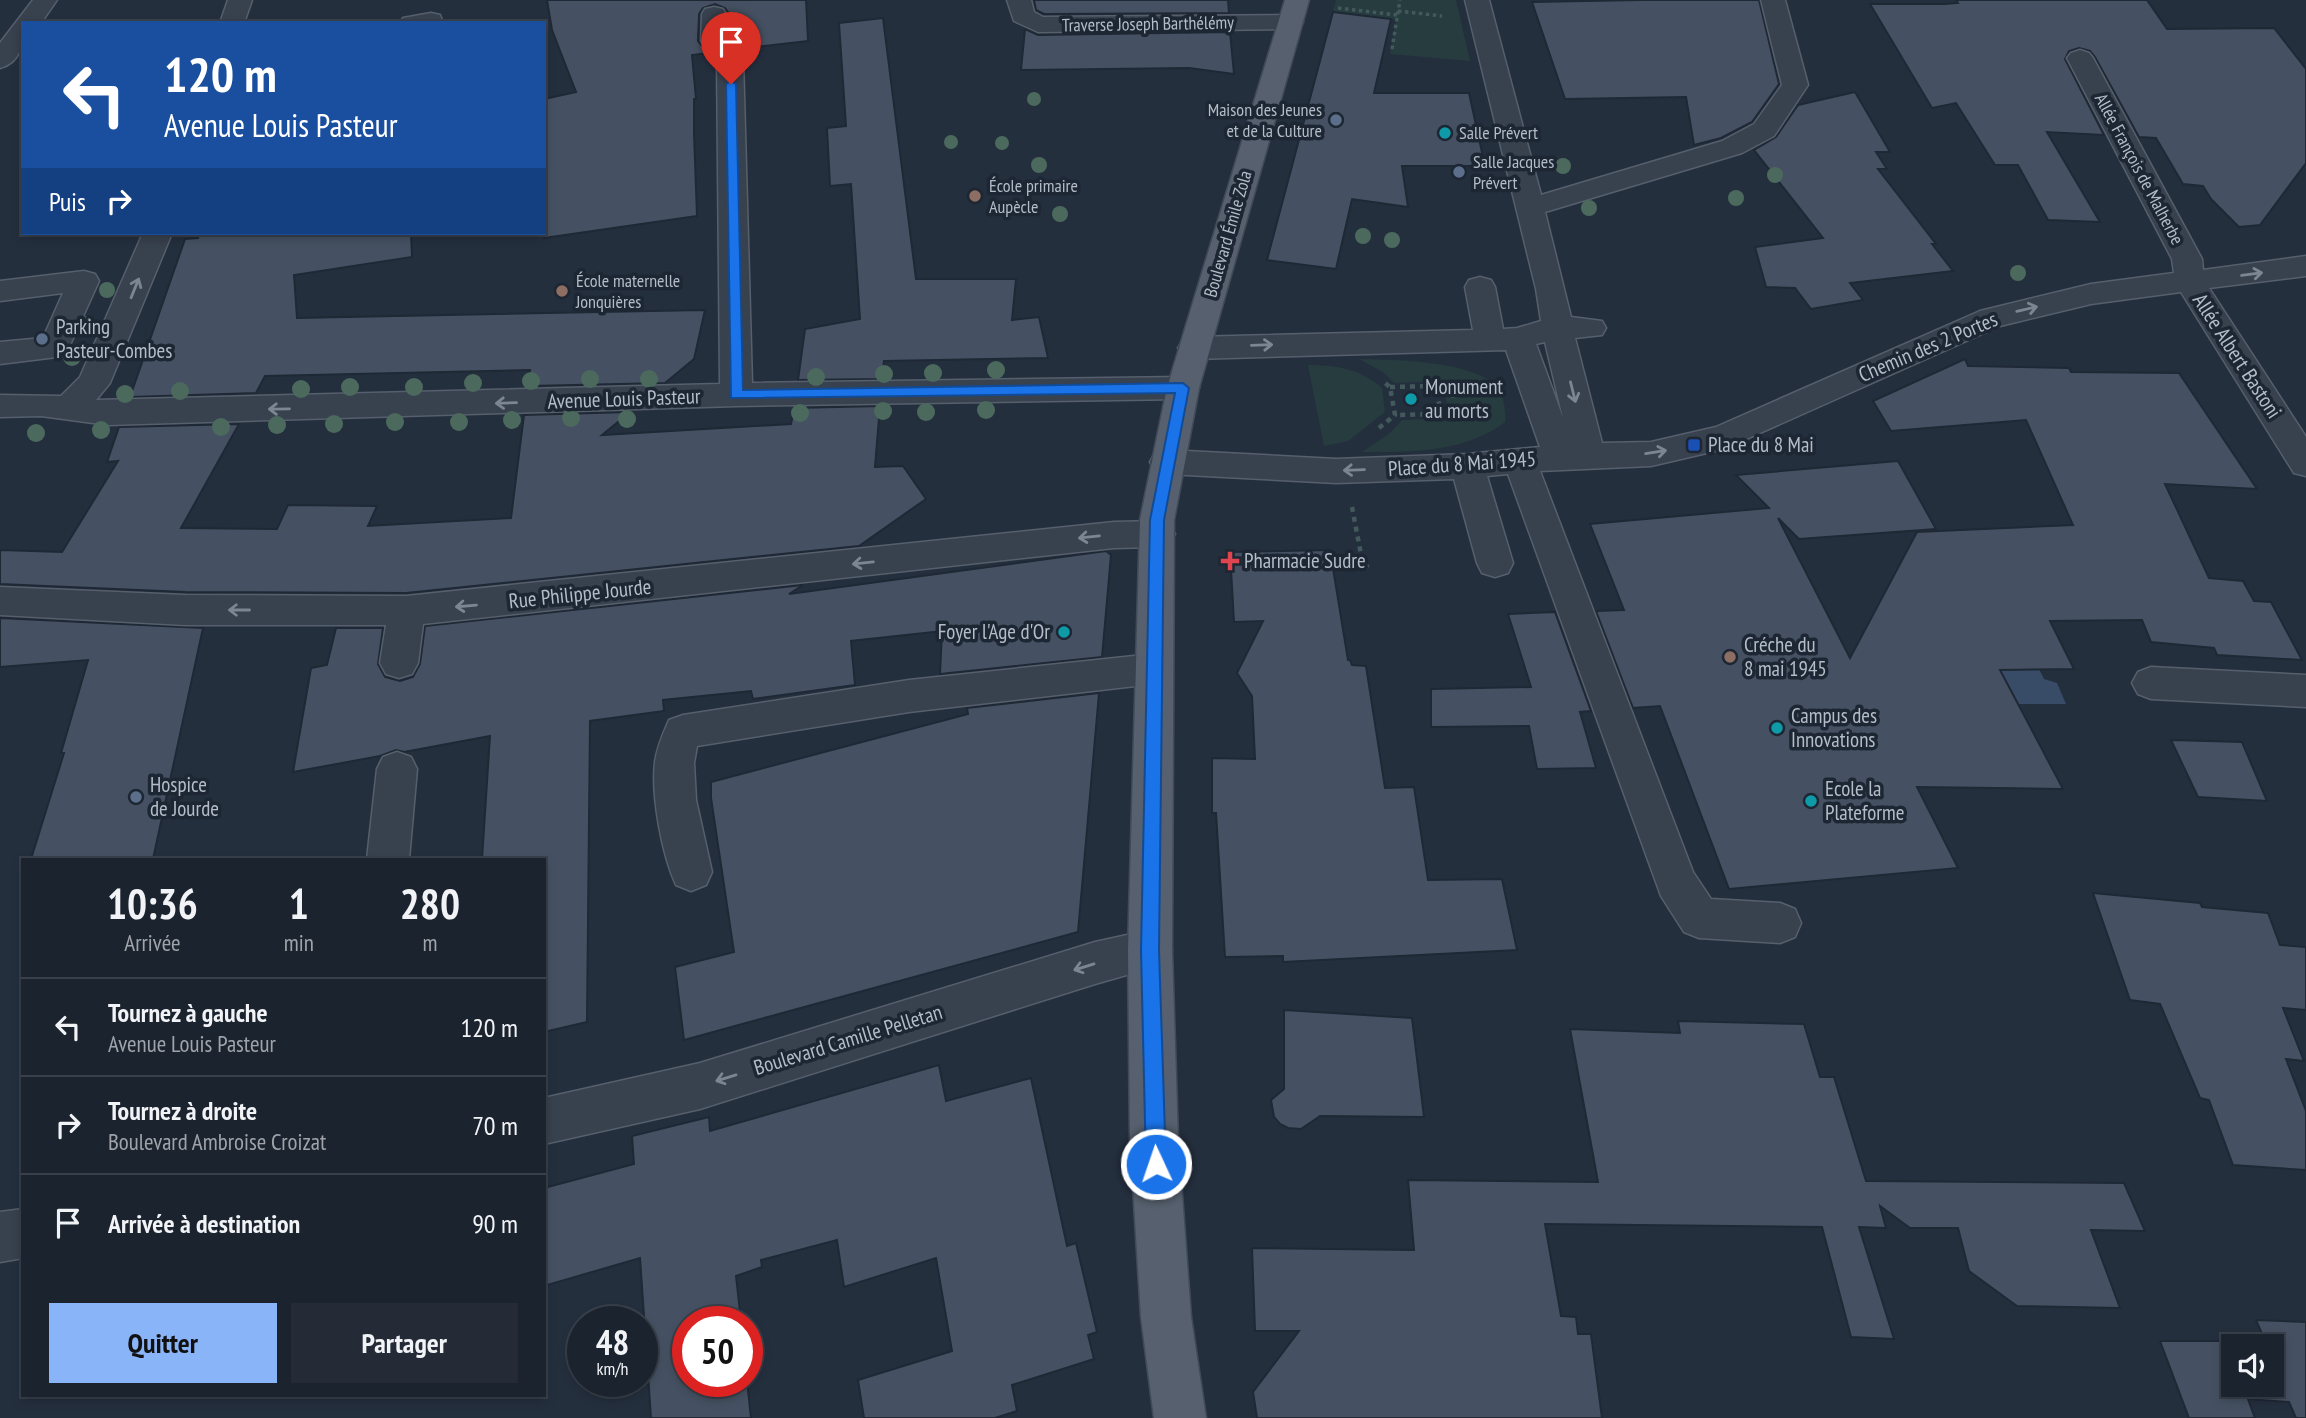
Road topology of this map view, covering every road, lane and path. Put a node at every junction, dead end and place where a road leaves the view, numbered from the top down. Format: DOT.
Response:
graph roads {
  1 [pos="45,0"];
  2 [pos="240,0"];
  3 [pos="1019,0"];
  4 [pos="1400,0"];
  5 [pos="1477,0"];
  6 [pos="1773,0"];
  7 [pos="1338,8"];
  8 [pos="1294,11"];
  9 [pos="715,13"];
  10 [pos="1398,13"];
  11 [pos="1443,16"];
  12 [pos="29,21"];
  13 [pos="233,21"];
  14 [pos="21,32"];
  15 [pos="1392,49"];
  16 [pos="2080,58"];
  17 [pos="0,60"];
  18 [pos="1530,207"];
  19 [pos="156,235"];
  20 [pos="2306,266"];
  21 [pos="2190,283"];
  22 [pos="1480,287"];
  23 [pos="0,290"];
  24 [pos="1557,327"];
  25 [pos="1591,328"];
  26 [pos="1504,339"];
  27 [pos="54,348"];
  28 [pos="1194,348"];
  29 [pos="0,353"];
  30 [pos="1381,380"];
  31 [pos="1390,387"];
  32 [pos="1183,388"];
  33 [pos="736,395"];
  34 [pos="14,405"];
  35 [pos="66,410"];
  36 [pos="1395,415"];
  37 [pos="1370,436"];
  38 [pos="1574,457"];
  39 [pos="1520,460"];
  40 [pos="1167,462"];
  41 [pos="2306,464"];
  42 [pos="1467,466"];
  43 [pos="1342,505"];
  44 [pos="1157,534"];
  45 [pos="1495,563"];
  46 [pos="1373,569"];
  47 [pos="3,607"];
  48 [pos="406,611"];
  49 [pos="398,663"];
  50 [pos="1153,668"];
  51 [pos="2151,683"];
  52 [pos="2306,691"];
  53 [pos="397,769"];
  54 [pos="388,858"];
  55 [pos="691,872"];
  56 [pos="1780,923"];
  57 [pos="1150,950"];
  58 [pos="546,1121"];
  59 [pos="21,1233"];
  60 [pos="0,1237"];
  61 [pos="1180,1418"];
  1 -- 12 [label="street"];
  2 -- 13 [label="street"];
  3 -- 8 [label="street, Traverse Joseph Barthélémy"];
  4 -- 10 [label="path"];
  5 -- 18 [label="street"];
  6 -- 18 [label="street"];
  7 -- 10 [label="path"];
  8 -- 28 [label="main road, Boulevard Émile Zola"];
  9 -- 33 [label="street"];
  10 -- 11 [label="path"];
  10 -- 15 [label="path"];
  14 -- 17 [label="street"];
  16 -- 21 [label="street, Allée François de Malherbe"];
  18 -- 24 [label="street"];
  35 -- 19 [label="street, one-way"];
  21 -- 20 [label="street, Chemin des 2 Portes, one-way"];
  38 -- 21 [label="street, Chemin des 2 Portes, one-way"];
  21 -- 41 [label="street, Allée Albert Bastoni"];
  22 -- 26 [label="street, Place du 8 Mai 1945"];
  23 -- 27 [label="street"];
  24 -- 25 [label="street"];
  24 -- 26 [label="street"];
  24 -- 38 [label="street, one-way"];
  28 -- 26 [label="street, one-way"];
  26 -- 38 [label="street, Place du 8 Mai 1945"];
  27 -- 29 [label="street"];
  27 -- 34 [label="street"];
  28 -- 32 [label="main road, Boulevard Émile Zola"];
  30 -- 31 [label="path"];
  31 -- 36 [label="path"];
  31 -- 36 [label="path"];
  32 -- 33 [label="street, Avenue Louis Pasteur"];
  32 -- 40 [label="main road, Boulevard Émile Zola"];
  33 -- 35 [label="street, Avenue Louis Pasteur, one-way"];
  34 -- 35 [label="street, Avenue Louis Pasteur"];
  36 -- 37 [label="path"];
  38 -- 39 [label="street, Place du 8 Mai 1945"];
  39 -- 42 [label="street, Place du 8 Mai 1945"];
  39 -- 56 [label="street"];
  42 -- 40 [label="street, Place du 8 Mai 1945, one-way"];
  40 -- 44 [label="main road, Boulevard Émile Zola"];
  42 -- 45 [label="street"];
  43 -- 46 [label="path"];
  44 -- 48 [label="street, Rue Philippe Jourde, one-way"];
  44 -- 50 [label="main road, Boulevard Émile Zola"];
  48 -- 47 [label="street, Rue Philippe Jourde, one-way"];
  48 -- 49 [label="street"];
  50 -- 55 [label="street"];
  50 -- 57 [label="main road, Boulevard Émile Zola"];
  51 -- 52 [label="street"];
  53 -- 54 [label="street"];
  57 -- 58 [label="street, Boulevard Camille Pelletan, one-way"];
  57 -- 61 [label="main road, Boulevard Émile Zola"];
  59 -- 60 [label="street"];
}
